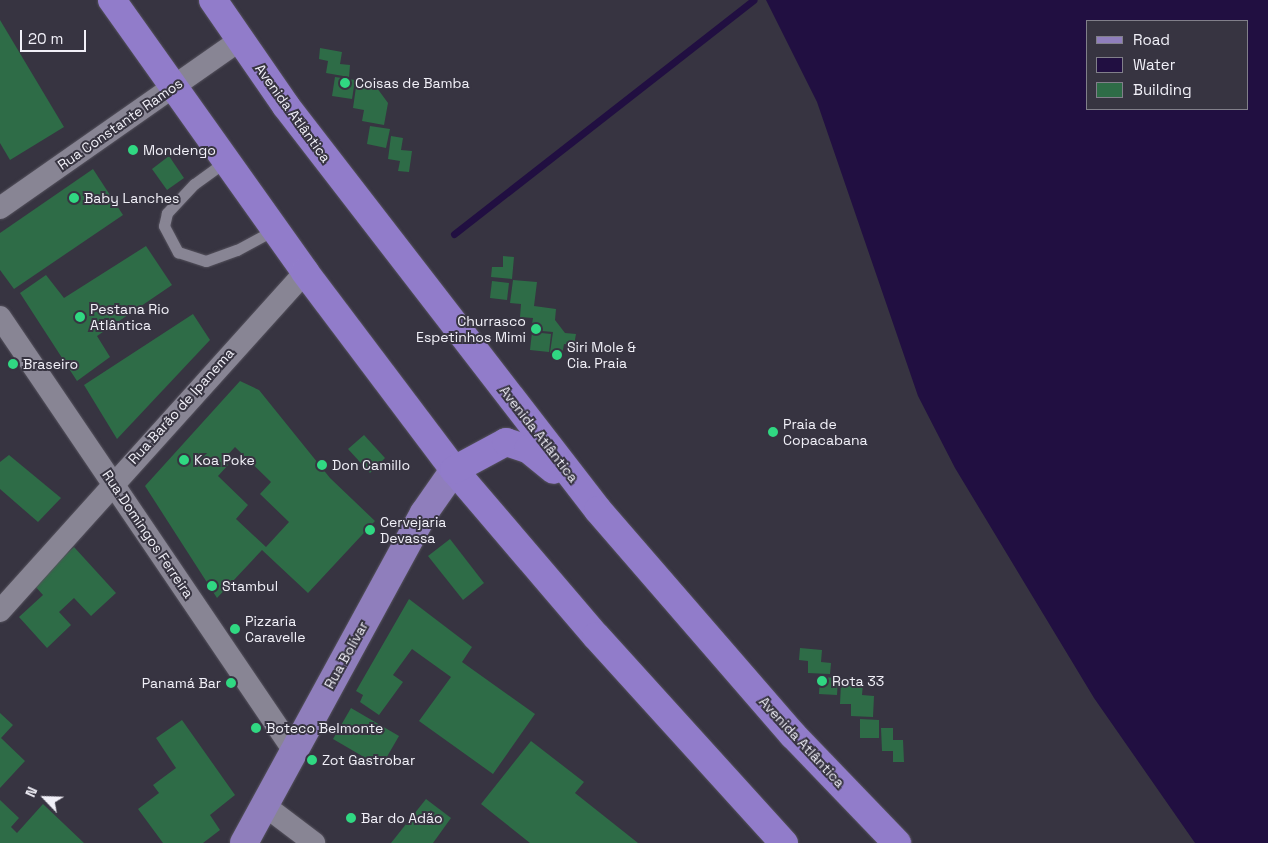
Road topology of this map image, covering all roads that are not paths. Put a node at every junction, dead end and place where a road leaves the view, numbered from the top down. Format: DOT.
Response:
graph roads {
  1 [pos="112,0"];
  2 [pos="213,0"];
  3 [pos="240,40"];
  4 [pos="172,88"];
  5 [pos="226,161"];
  6 [pos="0,208"];
  7 [pos="274,230"];
  8 [pos="305,272"];
  9 [pos="0,317"];
  10 [pos="454,470"];
  11 [pos="113,482"];
  12 [pos="598,510"];
  13 [pos="0,610"];
  14 [pos="294,751"];
  15 [pos="264,805"];
  16 [pos="244,843"];
  17 [pos="314,843"];
  18 [pos="784,843"];
  19 [pos="897,843"];
  1 -- 4 [label="highway"];
  2 -- 3 [label="highway, Avenida Atlântica"];
  3 -- 4 [label="street, Rua Constante Ramos"];
  3 -- 12 [label="highway, Avenida Atlântica"];
  4 -- 5 [label="highway"];
  4 -- 6 [label="street, Rua Constante Ramos"];
  5 -- 7 [label="highway"];
  5 -- 7 [label="lane"];
  7 -- 8 [label="highway"];
  8 -- 10 [label="highway"];
  8 -- 11 [label="street, Rua Barão de Ipanema"];
  9 -- 11 [label="street, Rua Domingos Ferreira"];
  10 -- 12 [label="highway"];
  10 -- 14 [label="main road, Rua Bolívar"];
  10 -- 18 [label="highway"];
  11 -- 13 [label="street, Rua Barão de Ipanema"];
  11 -- 14 [label="street, Rua Domingos Ferreira"];
  12 -- 19 [label="highway, Avenida Atlântica"];
  14 -- 15 [label="main road, Rua Bolívar"];
  15 -- 16 [label="main road, Rua Bolívar"];
  15 -- 17 [label="street"];
}
